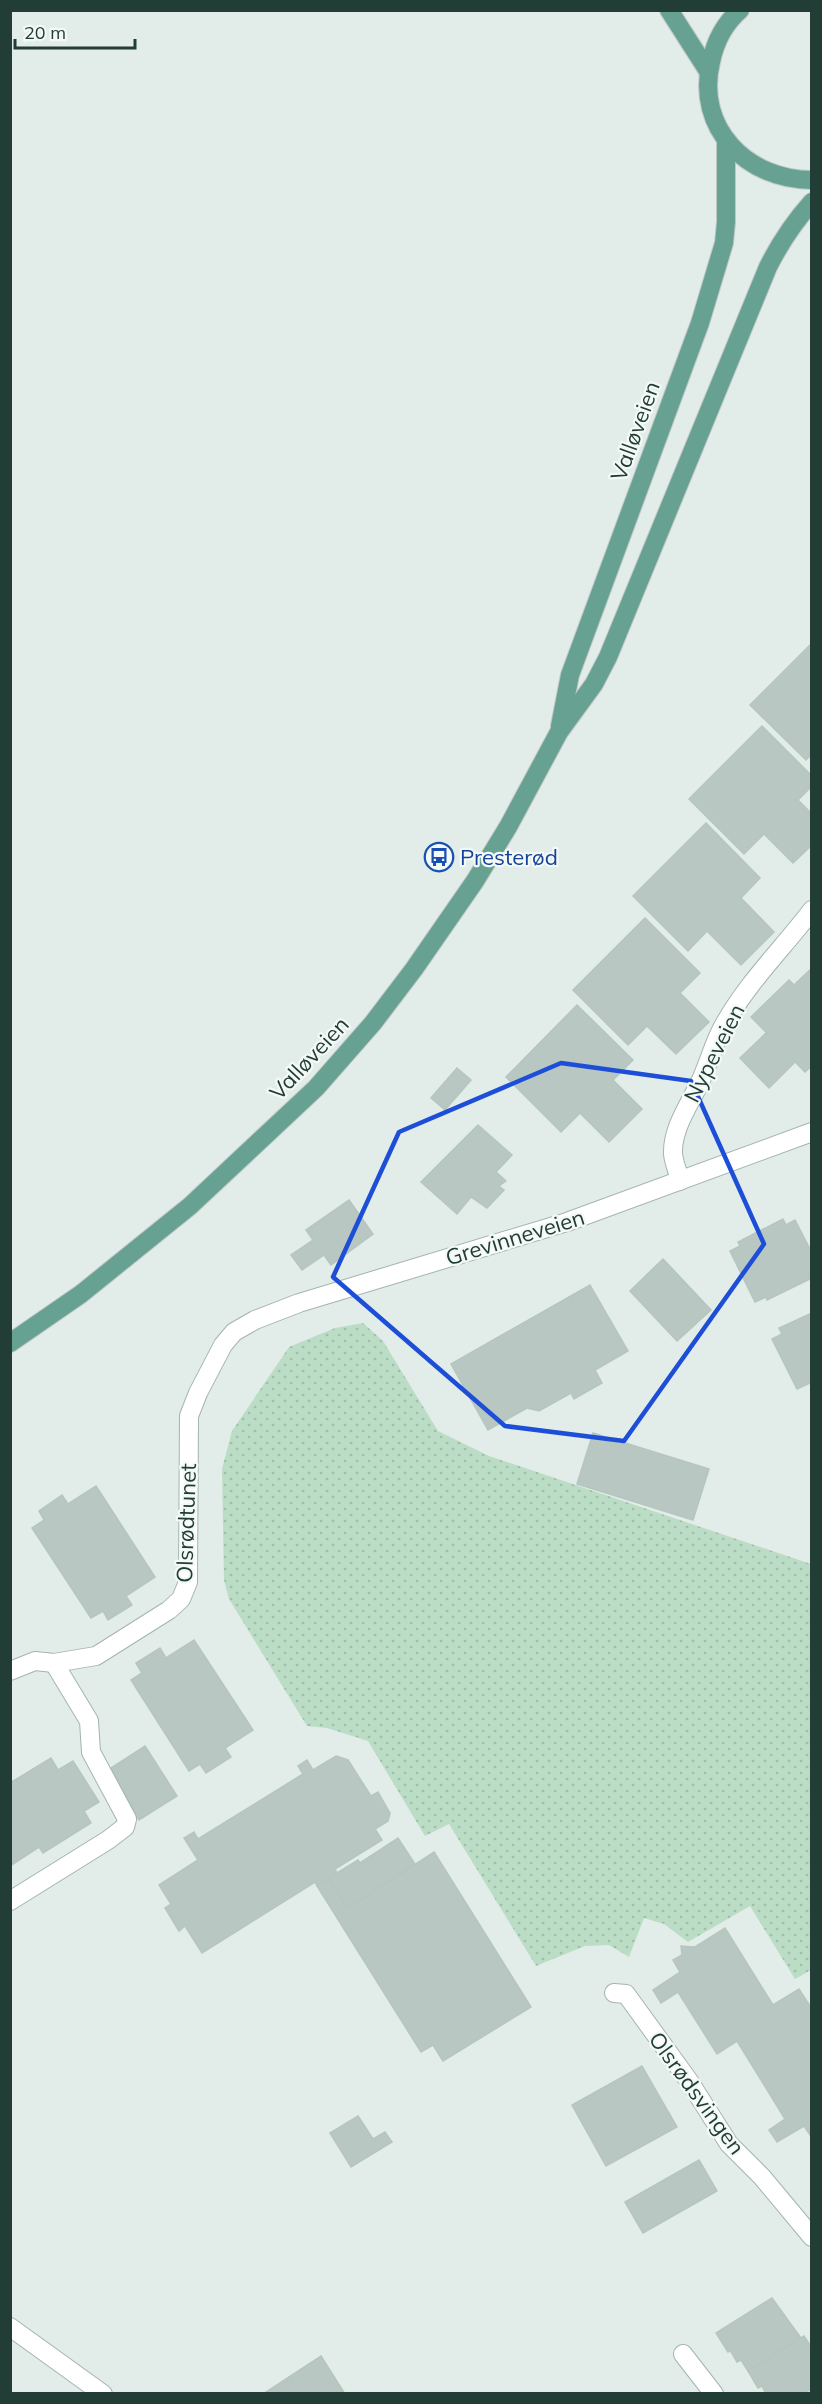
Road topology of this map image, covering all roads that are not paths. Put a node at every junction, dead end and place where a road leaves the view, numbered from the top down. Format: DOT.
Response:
graph roads {
  1 [pos="669,10"];
  2 [pos="740,10"];
  3 [pos="708,71"];
  4 [pos="726,141"];
  5 [pos="812,180"];
  6 [pos="812,202"];
  7 [pos="559,732"];
  8 [pos="812,910"];
  9 [pos="812,1132"];
  10 [pos="680,1181"];
  11 [pos="10,1343"];
  12 [pos="224,1345"];
  13 [pos="54,1663"];
  14 [pos="10,1671"];
  15 [pos="10,1901"];
  16 [pos="614,1993"];
  17 [pos="809,2228"];
  18 [pos="10,2327"];
  19 [pos="682,2354"];
  20 [pos="103,2394"];
  21 [pos="714,2394"];
  1 -- 3 [label="main road"];
  2 -- 3 [label="main road"];
  3 -- 4 [label="main road"];
  4 -- 5 [label="main road"];
  4 -- 7 [label="main road, Valløveien"];
  6 -- 7 [label="main road, Valløveien"];
  7 -- 11 [label="main road, Valløveien"];
  8 -- 10 [label="street, Nypeveien"];
  9 -- 10 [label="street, Grevinneveien"];
  10 -- 12 [label="street, Grevinneveien"];
  12 -- 13 [label="street, Olsrødtunet"];
  13 -- 14 [label="street, Olsrødtunet"];
  13 -- 15 [label="street"];
  16 -- 17 [label="street, Olsrødsvingen"];
  18 -- 20 [label="street"];
  19 -- 21 [label="street"];
}
